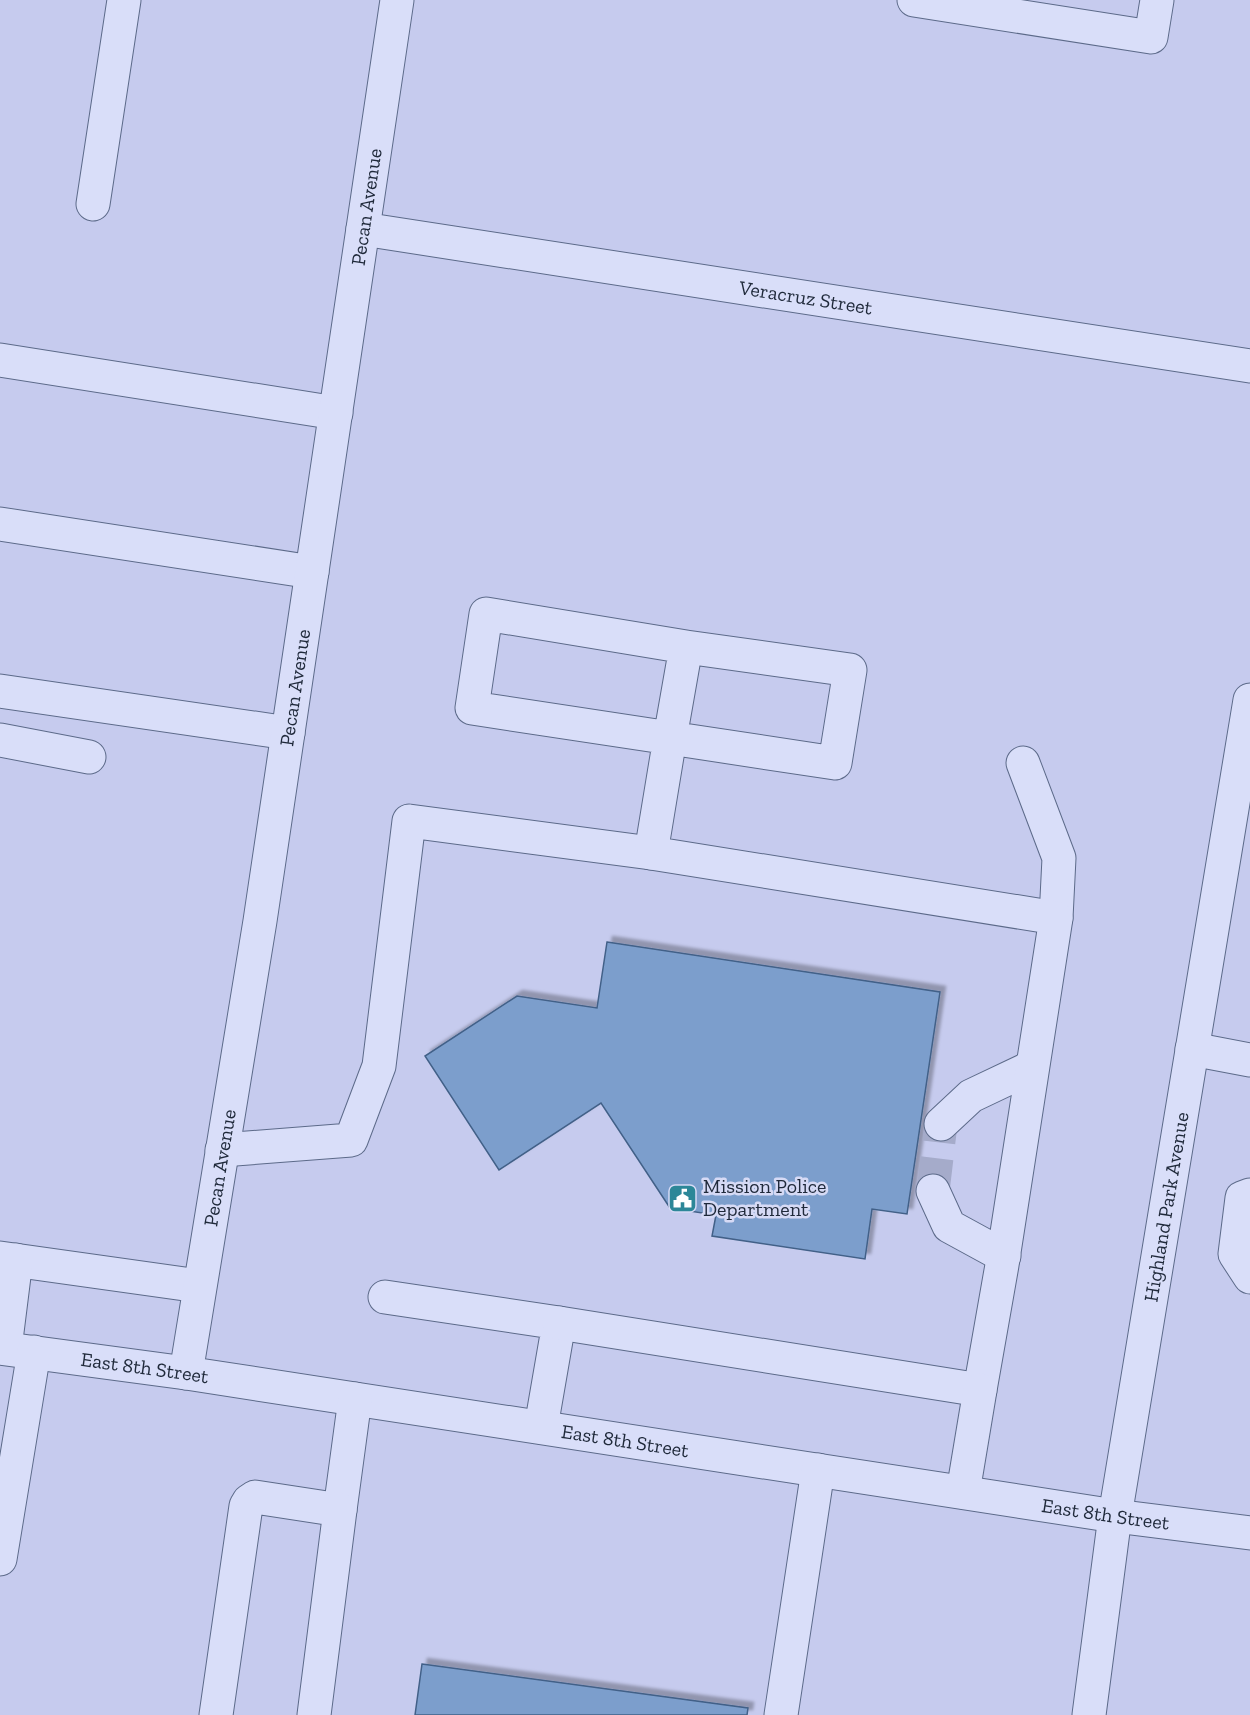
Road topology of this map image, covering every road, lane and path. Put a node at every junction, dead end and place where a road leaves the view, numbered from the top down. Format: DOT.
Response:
graph roads {
  1 [pos="124,0"];
  2 [pos="397,0"];
  3 [pos="914,0"];
  4 [pos="1156,0"];
  5 [pos="93,204"];
  6 [pos="363,229"];
  7 [pos="0,360"];
  8 [pos="1250,366"];
  9 [pos="336,412"];
  10 [pos="0,524"];
  11 [pos="312,572"];
  12 [pos="686,647"];
  13 [pos="0,691"];
  14 [pos="1250,700"];
  15 [pos="288,733"];
  16 [pos="670,738"];
  17 [pos="0,740"];
  18 [pos="89,757"];
  19 [pos="1023,763"];
  20 [pos="651,854"];
  21 [pos="1056,918"];
  22 [pos="1192,1049"];
  23 [pos="1250,1060"];
  24 [pos="1032,1067"];
  25 [pos="941,1124"];
  26 [pos="222,1150"];
  27 [pos="933,1191"];
  28 [pos="1250,1195"];
  29 [pos="1004,1256"];
  30 [pos="8,1259"];
  31 [pos="1250,1277"];
  32 [pos="200,1286"];
  33 [pos="385,1297"];
  34 [pos="559,1323"];
  35 [pos="13,1349"];
  36 [pos="186,1373"];
  37 [pos="980,1390"];
  38 [pos="355,1399"];
  39 [pos="541,1427"];
  40 [pos="8,1454"];
  41 [pos="818,1470"];
  42 [pos="963,1492"];
  43 [pos="340,1510"];
  44 [pos="1115,1516"];
  45 [pos="1250,1533"];
  46 [pos="0,1558"];
  47 [pos="216,1715"];
  48 [pos="314,1715"];
  49 [pos="781,1715"];
  50 [pos="1089,1715"];
  1 -- 5 [label="street"];
  2 -- 6 [label="street, Pecan Avenue"];
  3 -- 4 [label="street"];
  6 -- 8 [label="street, Veracruz Street"];
  6 -- 9 [label="street, Pecan Avenue"];
  7 -- 9 [label="street"];
  9 -- 11 [label="street, Pecan Avenue"];
  10 -- 11 [label="street"];
  11 -- 15 [label="street, Pecan Avenue"];
  12 -- 16 [label="street"];
  12 -- 16 [label="street"];
  12 -- 16 [label="street"];
  13 -- 15 [label="street"];
  14 -- 22 [label="street, Highland Park Avenue"];
  15 -- 26 [label="street, Pecan Avenue"];
  16 -- 20 [label="street"];
  17 -- 18 [label="street"];
  19 -- 21 [label="street"];
  20 -- 21 [label="street"];
  20 -- 26 [label="street"];
  21 -- 24 [label="street"];
  22 -- 23 [label="street"];
  22 -- 44 [label="street, Highland Park Avenue"];
  24 -- 25 [label="street"];
  24 -- 29 [label="street"];
  26 -- 32 [label="street, Pecan Avenue"];
  27 -- 29 [label="street"];
  28 -- 31 [label="street"];
  29 -- 37 [label="street"];
  30 -- 32 [label="street"];
  30 -- 35 [label="street"];
  32 -- 36 [label="street, Pecan Avenue"];
  33 -- 34 [label="street"];
  34 -- 37 [label="street"];
  34 -- 39 [label="street"];
  35 -- 36 [label="street, East 8th Street"];
  35 -- 40 [label="street"];
  36 -- 38 [label="street, East 8th Street"];
  37 -- 42 [label="street"];
  38 -- 39 [label="street, East 8th Street"];
  38 -- 43 [label="street"];
  39 -- 41 [label="street, East 8th Street"];
  40 -- 46 [label="street"];
  41 -- 42 [label="street, East 8th Street"];
  41 -- 49 [label="street"];
  42 -- 44 [label="street, East 8th Street"];
  43 -- 47 [label="street"];
  43 -- 48 [label="street"];
  44 -- 45 [label="street, East 8th Street"];
  44 -- 50 [label="street, Highland Park Avenue"];
}
